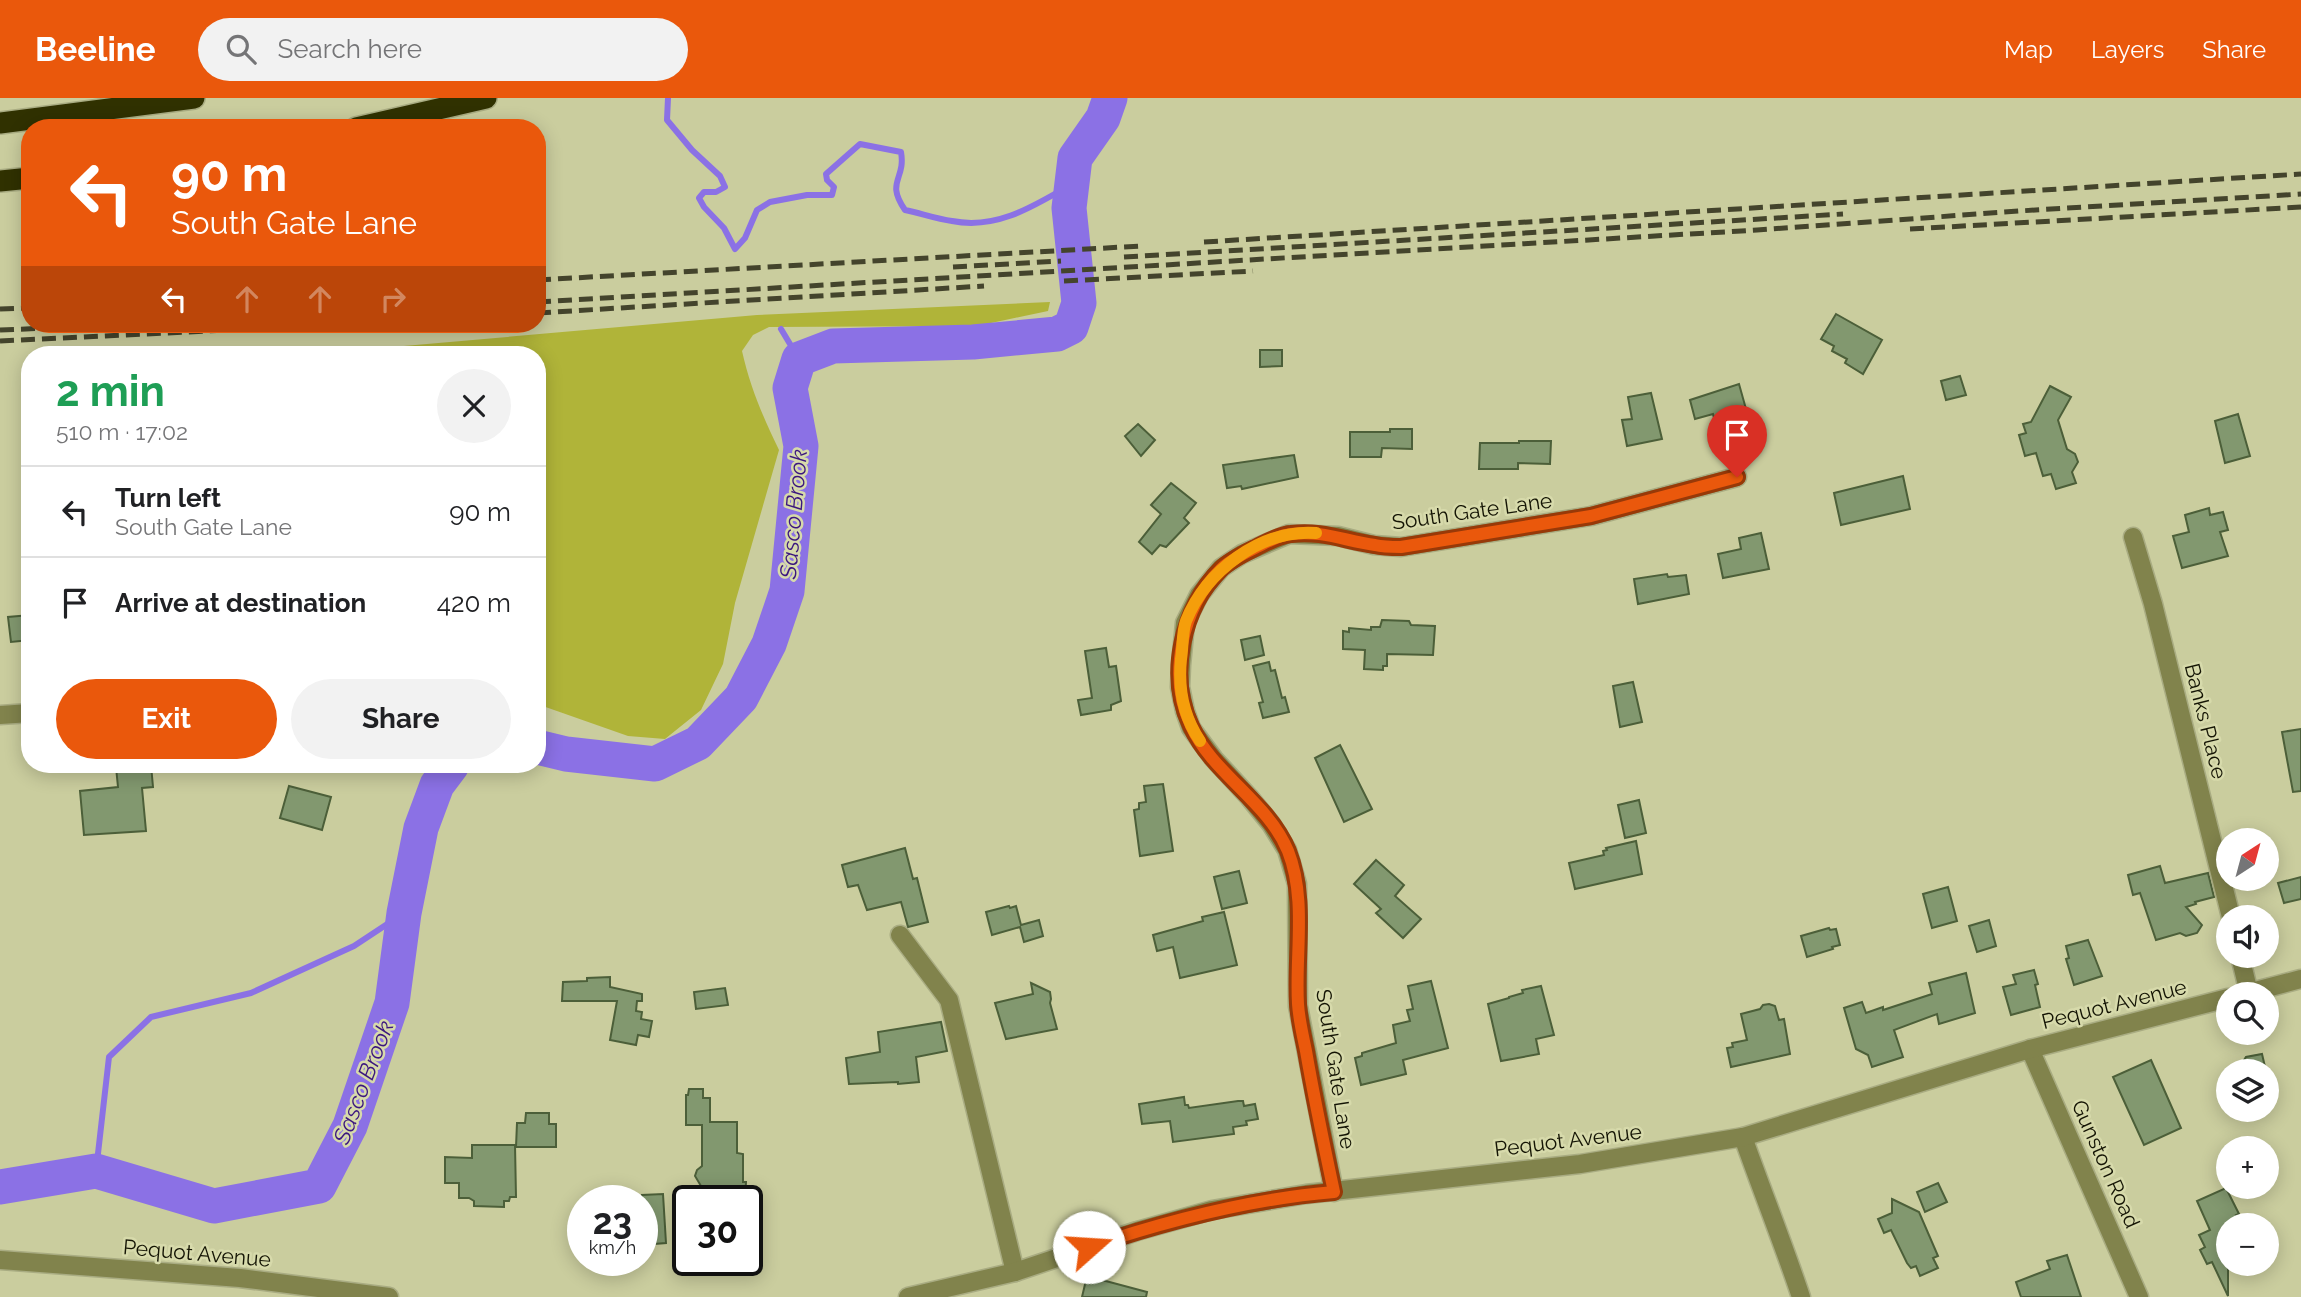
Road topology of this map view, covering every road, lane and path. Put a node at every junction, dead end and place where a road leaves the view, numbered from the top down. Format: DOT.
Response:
graph roads {
  1 [pos="194,98"];
  2 [pos="486,98"];
  3 [pos="31,119"];
  4 [pos="395,119"];
  5 [pos="21,120"];
  6 [pos="0,123"];
  7 [pos="21,179"];
  8 [pos="0,181"];
  9 [pos="1737,477"];
  10 [pos="2133,537"];
  11 [pos="21,714"];
  12 [pos="0,715"];
  13 [pos="2228,905"];
  14 [pos="900,935"];
  15 [pos="2301,979"];
  16 [pos="2279,985"];
  17 [pos="2216,1001"];
  18 [pos="2030,1049"];
  19 [pos="1743,1137"];
  20 [pos="1334,1192"];
  21 [pos="0,1260"];
  22 [pos="1015,1272"];
  23 [pos="389,1297"];
  24 [pos="908,1297"];
  25 [pos="1801,1297"];
  26 [pos="2139,1297"];
  1 -- 3 [label="highway"];
  2 -- 4 [label="highway"];
  5 -- 6 [label="highway"];
  7 -- 8 [label="highway"];
  9 -- 20 [label="street, South Gate Lane"];
  10 -- 13 [label="street, Banks Place"];
  11 -- 12 [label="street"];
  14 -- 22 [label="street"];
  15 -- 16 [label="street"];
  17 -- 18 [label="street, Pequot Avenue"];
  18 -- 19 [label="street, Pequot Avenue"];
  18 -- 26 [label="street, Gunston Road"];
  19 -- 20 [label="street, Pequot Avenue"];
  19 -- 25 [label="street"];
  20 -- 22 [label="street, Pequot Avenue"];
  21 -- 23 [label="street, Pequot Avenue"];
  22 -- 24 [label="street, Pequot Avenue"];
}
